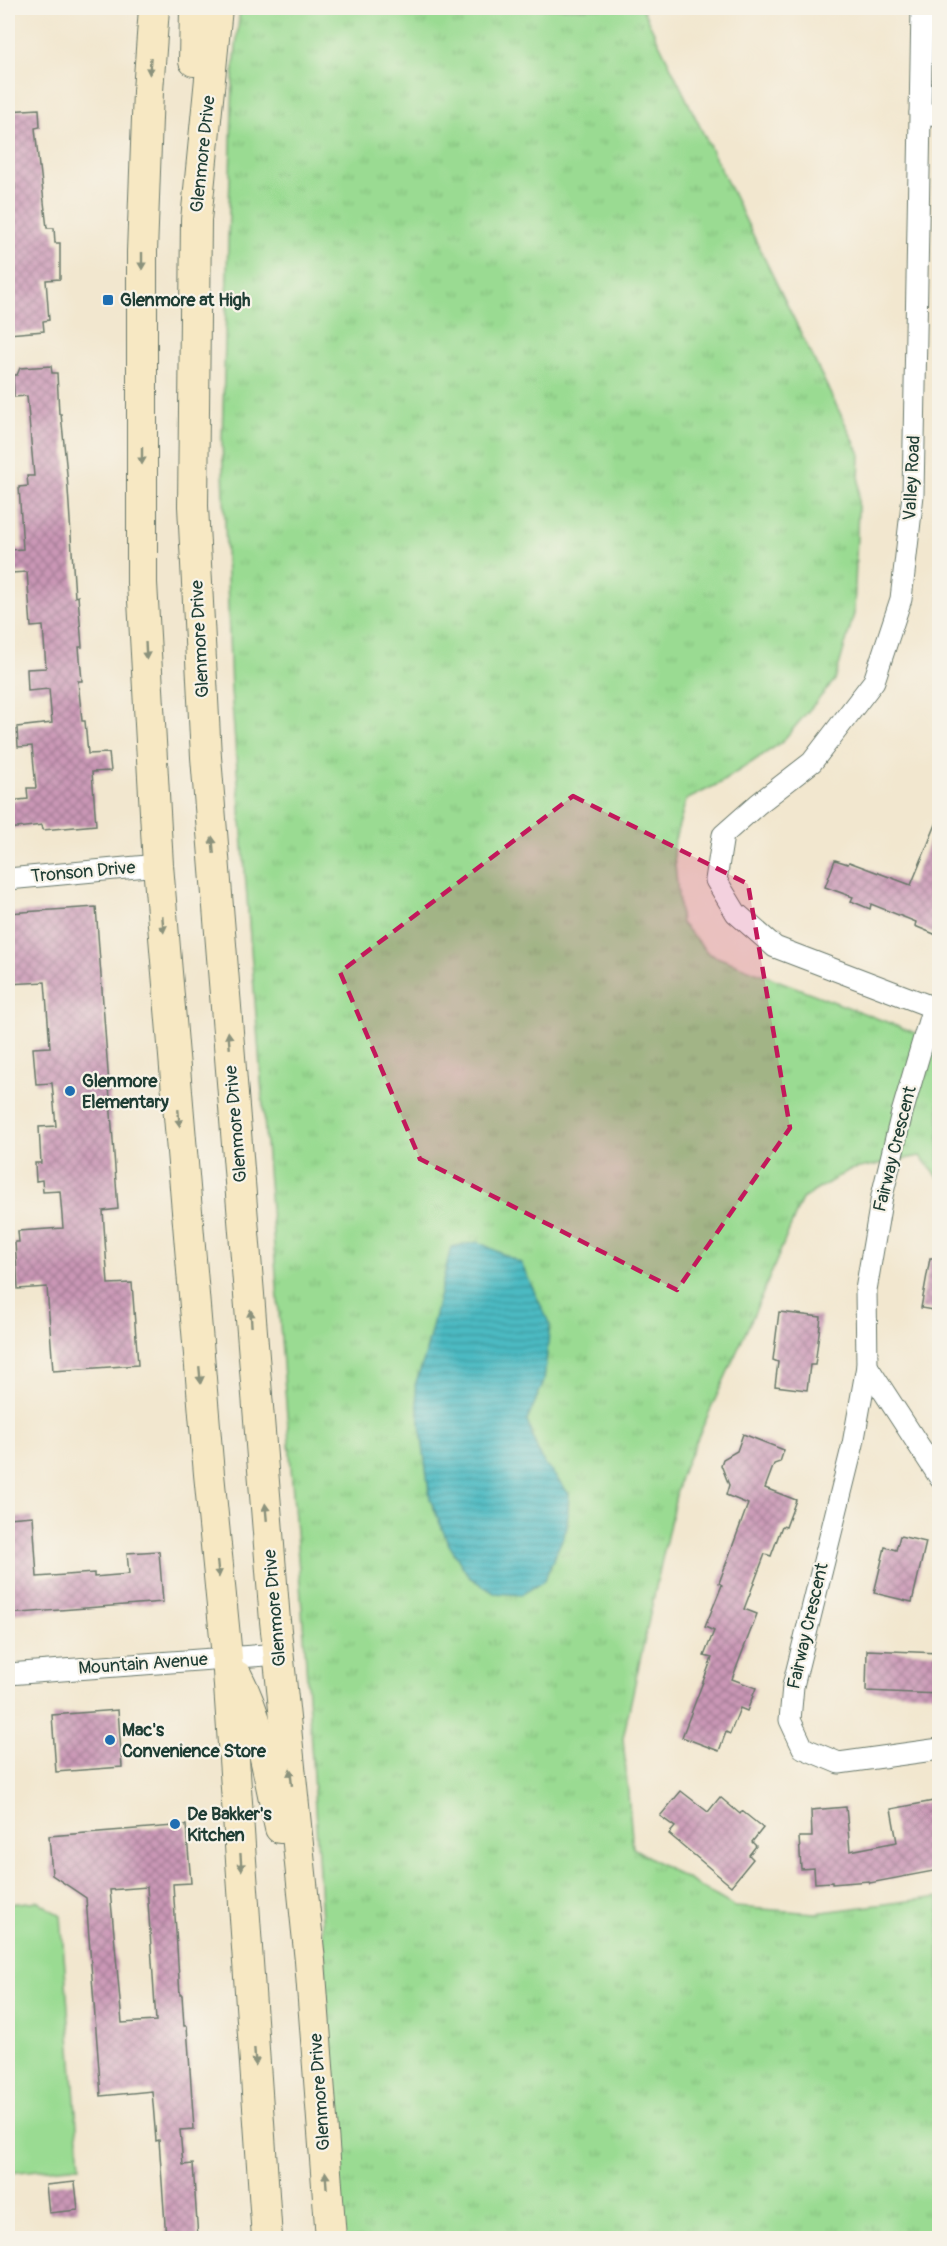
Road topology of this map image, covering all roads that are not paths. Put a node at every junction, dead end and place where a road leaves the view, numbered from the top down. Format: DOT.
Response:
graph roads {
  1 [pos="154,8"];
  2 [pos="195,8"];
  3 [pos="217,8"];
  4 [pos="922,8"];
  5 [pos="930,114"];
  6 [pos="196,220"];
  7 [pos="158,865"];
  8 [pos="8,879"];
  9 [pos="936,1008"];
  10 [pos="867,1366"];
  11 [pos="939,1478"];
  12 [pos="279,1654"];
  13 [pos="227,1657"];
  14 [pos="8,1674"];
  15 [pos="939,1749"];
  16 [pos="310,1961"];
  17 [pos="267,2238"];
  18 [pos="331,2238"];
  1 -- 7 [label="main road, one-way"];
  2 -- 6 [label="main road"];
  3 -- 6 [label="main road, Glenmore Drive"];
  4 -- 5 [label="street, Valley Road"];
  5 -- 9 [label="street, Valley Road"];
  12 -- 6 [label="main road, Glenmore Drive, one-way"];
  7 -- 8 [label="street, Tronson Drive"];
  7 -- 13 [label="main road, one-way"];
  9 -- 10 [label="street, Fairway Crescent"];
  10 -- 11 [label="street"];
  10 -- 15 [label="street, Fairway Crescent"];
  12 -- 13 [label="street, Mountain Avenue"];
  16 -- 12 [label="main road, Glenmore Drive, one-way"];
  13 -- 14 [label="street, Mountain Avenue"];
  13 -- 16 [label="main road"];
  13 -- 17 [label="main road, one-way"];
  18 -- 16 [label="main road, Glenmore Drive, one-way"];
}
